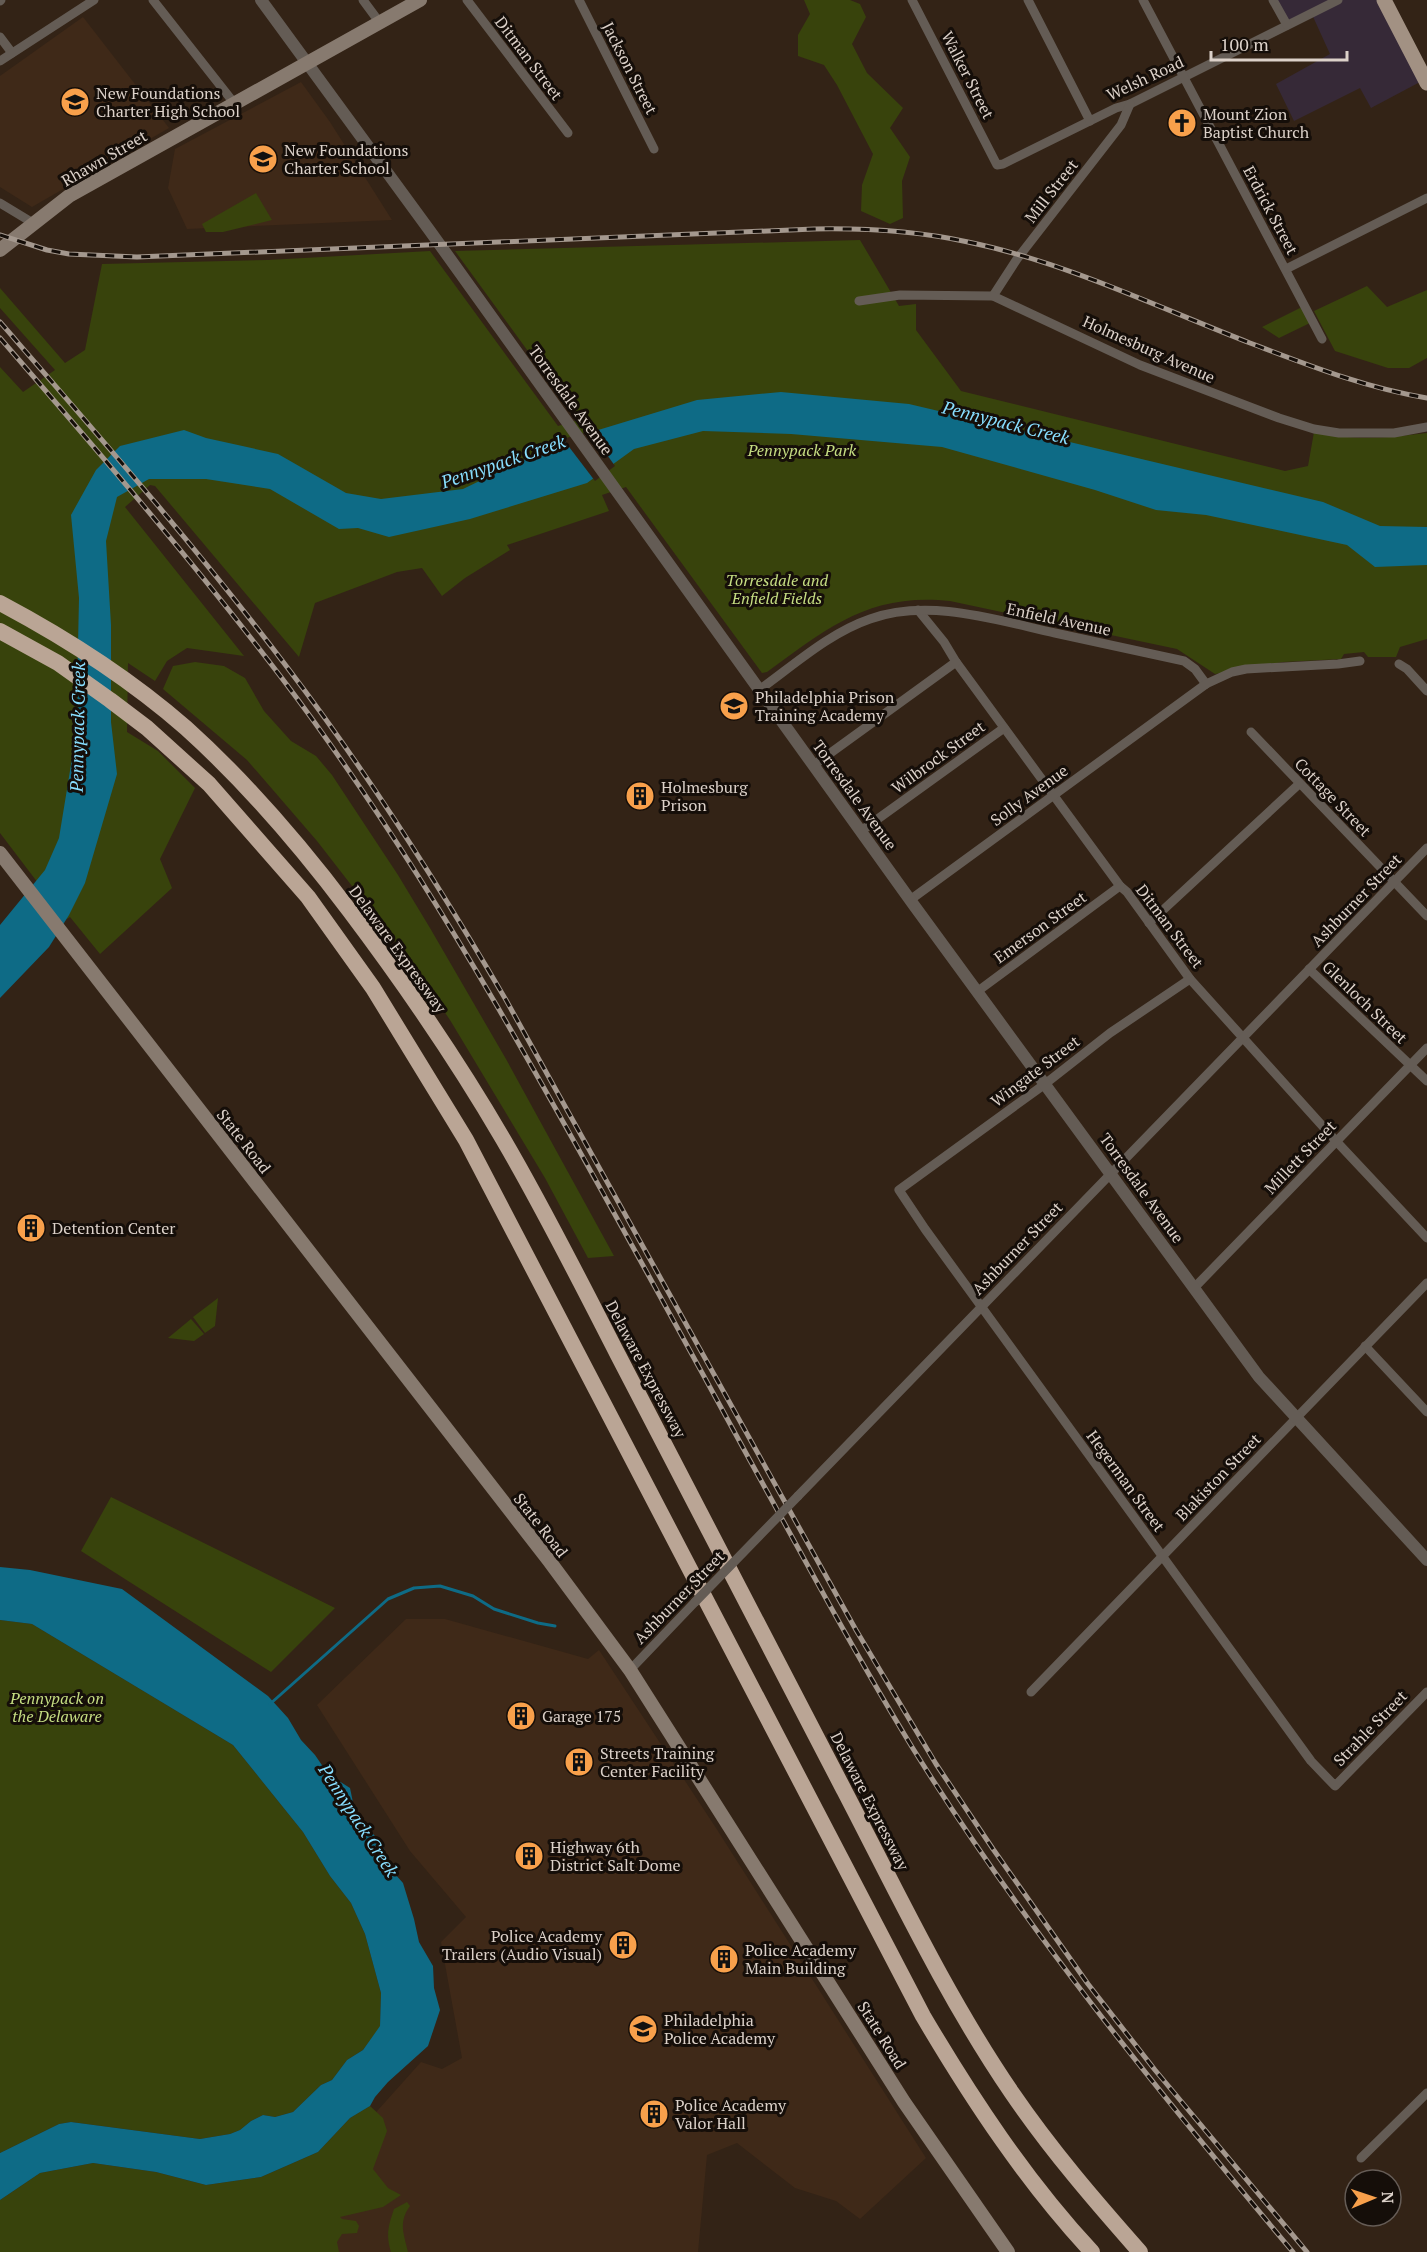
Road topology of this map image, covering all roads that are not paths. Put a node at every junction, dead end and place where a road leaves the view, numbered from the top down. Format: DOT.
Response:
graph roads {
  1 [pos="94,0"];
  2 [pos="153,0"];
  3 [pos="261,0"];
  4 [pos="363,0"];
  5 [pos="420,0"];
  6 [pos="467,0"];
  7 [pos="579,0"];
  8 [pos="912,0"];
  9 [pos="1028,0"];
  10 [pos="1143,0"];
  11 [pos="1273,0"];
  12 [pos="1338,0"];
  13 [pos="1384,0"];
  14 [pos="380,23"];
  15 [pos="1287,25"];
  16 [pos="0,37"];
  17 [pos="12,53"];
  18 [pos="0,62"];
  19 [pos="307,63"];
  20 [pos="1183,77"];
  21 [pos="1427,83"];
  22 [pos="234,103"];
  23 [pos="1130,104"];
  24 [pos="1090,121"];
  25 [pos="568,133"];
  26 [pos="654,149"];
  27 [pos="997,165"];
  28 [pos="1427,198"];
  29 [pos="0,203"];
  30 [pos="33,223"];
  31 [pos="0,250"];
  32 [pos="1286,269"];
  33 [pos="993,296"];
  34 [pos="860,301"];
  35 [pos="1322,339"];
  36 [pos="1427,427"];
  37 [pos="0,603"];
  38 [pos="918,610"];
  39 [pos="0,631"];
  40 [pos="1360,661"];
  41 [pos="956,662"];
  42 [pos="1399,664"];
  43 [pos="1206,684"];
  44 [pos="759,690"];
  45 [pos="1427,691"];
  46 [pos="1004,728"];
  47 [pos="1251,732"];
  48 [pos="814,765"];
  49 [pos="1299,784"];
  50 [pos="1054,795"];
  51 [pos="861,831"];
  52 [pos="1427,848"];
  53 [pos="0,853"];
  54 [pos="1395,881"];
  55 [pos="1120,886"];
  56 [pos="910,900"];
  57 [pos="1427,916"];
  58 [pos="1149,923"];
  59 [pos="1309,969"];
  60 [pos="1190,979"];
  61 [pos="978,991"];
  62 [pos="1243,1036"];
  63 [pos="1427,1048"];
  64 [pos="1410,1065"];
  65 [pos="1427,1082"];
  66 [pos="1045,1083"];
  67 [pos="1336,1141"];
  68 [pos="1111,1173"];
  69 [pos="900,1189"];
  70 [pos="1427,1238"];
  71 [pos="1427,1283"];
  72 [pos="1194,1288"];
  73 [pos="981,1306"];
  74 [pos="1365,1346"];
  75 [pos="1427,1412"];
  76 [pos="1296,1419"];
  77 [pos="1425,1554"];
  78 [pos="1162,1556"];
  79 [pos="630,1670"];
  80 [pos="1031,1692"];
  81 [pos="1427,1692"];
  82 [pos="1335,1786"];
  83 [pos="1427,2093"];
  84 [pos="1361,2158"];
  85 [pos="1008,2252"];
  86 [pos="1092,2252"];
  87 [pos="1140,2252"];
  1 -- 17 [label="street"];
  2 -- 22 [label="street"];
  3 -- 19 [label="street, Torresdale Avenue"];
  4 -- 14 [label="street"];
  5 -- 14 [label="main road, Rhawn Street"];
  6 -- 25 [label="street, Ditman Street"];
  7 -- 26 [label="street, Jackson Street"];
  8 -- 27 [label="street, Walker Street"];
  9 -- 24 [label="street"];
  10 -- 20 [label="street, Erdrick Street"];
  11 -- 15 [label="street"];
  12 -- 15 [label="street, Welsh Road"];
  13 -- 21 [label="main road"];
  14 -- 19 [label="main road, Rhawn Street"];
  15 -- 20 [label="street, Welsh Road"];
  16 -- 17 [label="street"];
  17 -- 18 [label="street"];
  19 -- 22 [label="main road, Rhawn Street"];
  19 -- 44 [label="street, Torresdale Avenue"];
  20 -- 23 [label="street, Welsh Road"];
  20 -- 32 [label="street, Erdrick Street"];
  22 -- 30 [label="main road, Rhawn Street"];
  23 -- 24 [label="street, Welsh Road"];
  23 -- 33 [label="street, Mill Street"];
  24 -- 27 [label="street, Welsh Road"];
  28 -- 32 [label="street"];
  29 -- 30 [label="street"];
  30 -- 31 [label="main road, Rhawn Street"];
  32 -- 35 [label="street, Erdrick Street"];
  33 -- 34 [label="street, Holmesburg Avenue"];
  33 -- 36 [label="street, Holmesburg Avenue"];
  37 -- 87 [label="highway, Delaware Expressway"];
  38 -- 41 [label="street, Ditman Street"];
  38 -- 43 [label="street, Enfield Avenue"];
  38 -- 44 [label="street, Enfield Avenue"];
  39 -- 86 [label="highway"];
  40 -- 43 [label="street"];
  41 -- 46 [label="street, Ditman Street"];
  41 -- 48 [label="street"];
  42 -- 45 [label="street"];
  43 -- 50 [label="street, Solly Avenue"];
  44 -- 48 [label="street, Torresdale Avenue"];
  46 -- 50 [label="street, Ditman Street"];
  46 -- 51 [label="street, Wilbrock Street"];
  47 -- 49 [label="street, Cottage Street"];
  48 -- 51 [label="street, Torresdale Avenue"];
  49 -- 54 [label="street, Cottage Street"];
  49 -- 58 [label="street"];
  50 -- 55 [label="street, Ditman Street"];
  50 -- 56 [label="street, Solly Avenue"];
  51 -- 56 [label="street, Torresdale Avenue"];
  52 -- 54 [label="street, Ashburner Street"];
  53 -- 79 [label="main road, State Road"];
  54 -- 57 [label="street"];
  54 -- 59 [label="street, Ashburner Street"];
  55 -- 58 [label="street, Ditman Street"];
  55 -- 61 [label="street, Emerson Street"];
  56 -- 61 [label="street, Torresdale Avenue"];
  58 -- 60 [label="street, Ditman Street"];
  59 -- 62 [label="street, Ashburner Street"];
  59 -- 64 [label="street, Glenloch Street"];
  60 -- 62 [label="street, Ditman Street"];
  60 -- 66 [label="street, Wingate Street"];
  61 -- 66 [label="street, Torresdale Avenue"];
  62 -- 67 [label="street, Ditman Street"];
  62 -- 68 [label="street, Ashburner Street"];
  63 -- 64 [label="street, Millett Street"];
  64 -- 65 [label="street, Glenloch Street"];
  64 -- 67 [label="street, Millett Street"];
  66 -- 68 [label="street, Torresdale Avenue"];
  66 -- 69 [label="street, Wingate Street"];
  67 -- 70 [label="street, Ditman Street"];
  67 -- 72 [label="street, Millett Street"];
  68 -- 72 [label="street, Torresdale Avenue"];
  68 -- 73 [label="street, Ashburner Street"];
  69 -- 73 [label="street, Hegerman Street"];
  71 -- 74 [label="street, Blakiston Street"];
  72 -- 76 [label="street, Torresdale Avenue"];
  73 -- 78 [label="street, Hegerman Street"];
  73 -- 79 [label="street, Ashburner Street, bridge"];
  74 -- 75 [label="street"];
  74 -- 76 [label="street, Blakiston Street"];
  76 -- 77 [label="street, Torresdale Avenue"];
  76 -- 78 [label="street, Blakiston Street"];
  78 -- 80 [label="street, Blakiston Street"];
  78 -- 82 [label="street, Hegerman Street"];
  79 -- 85 [label="main road, State Road"];
  81 -- 82 [label="street, Strahle Street"];
  83 -- 84 [label="street"];
}
